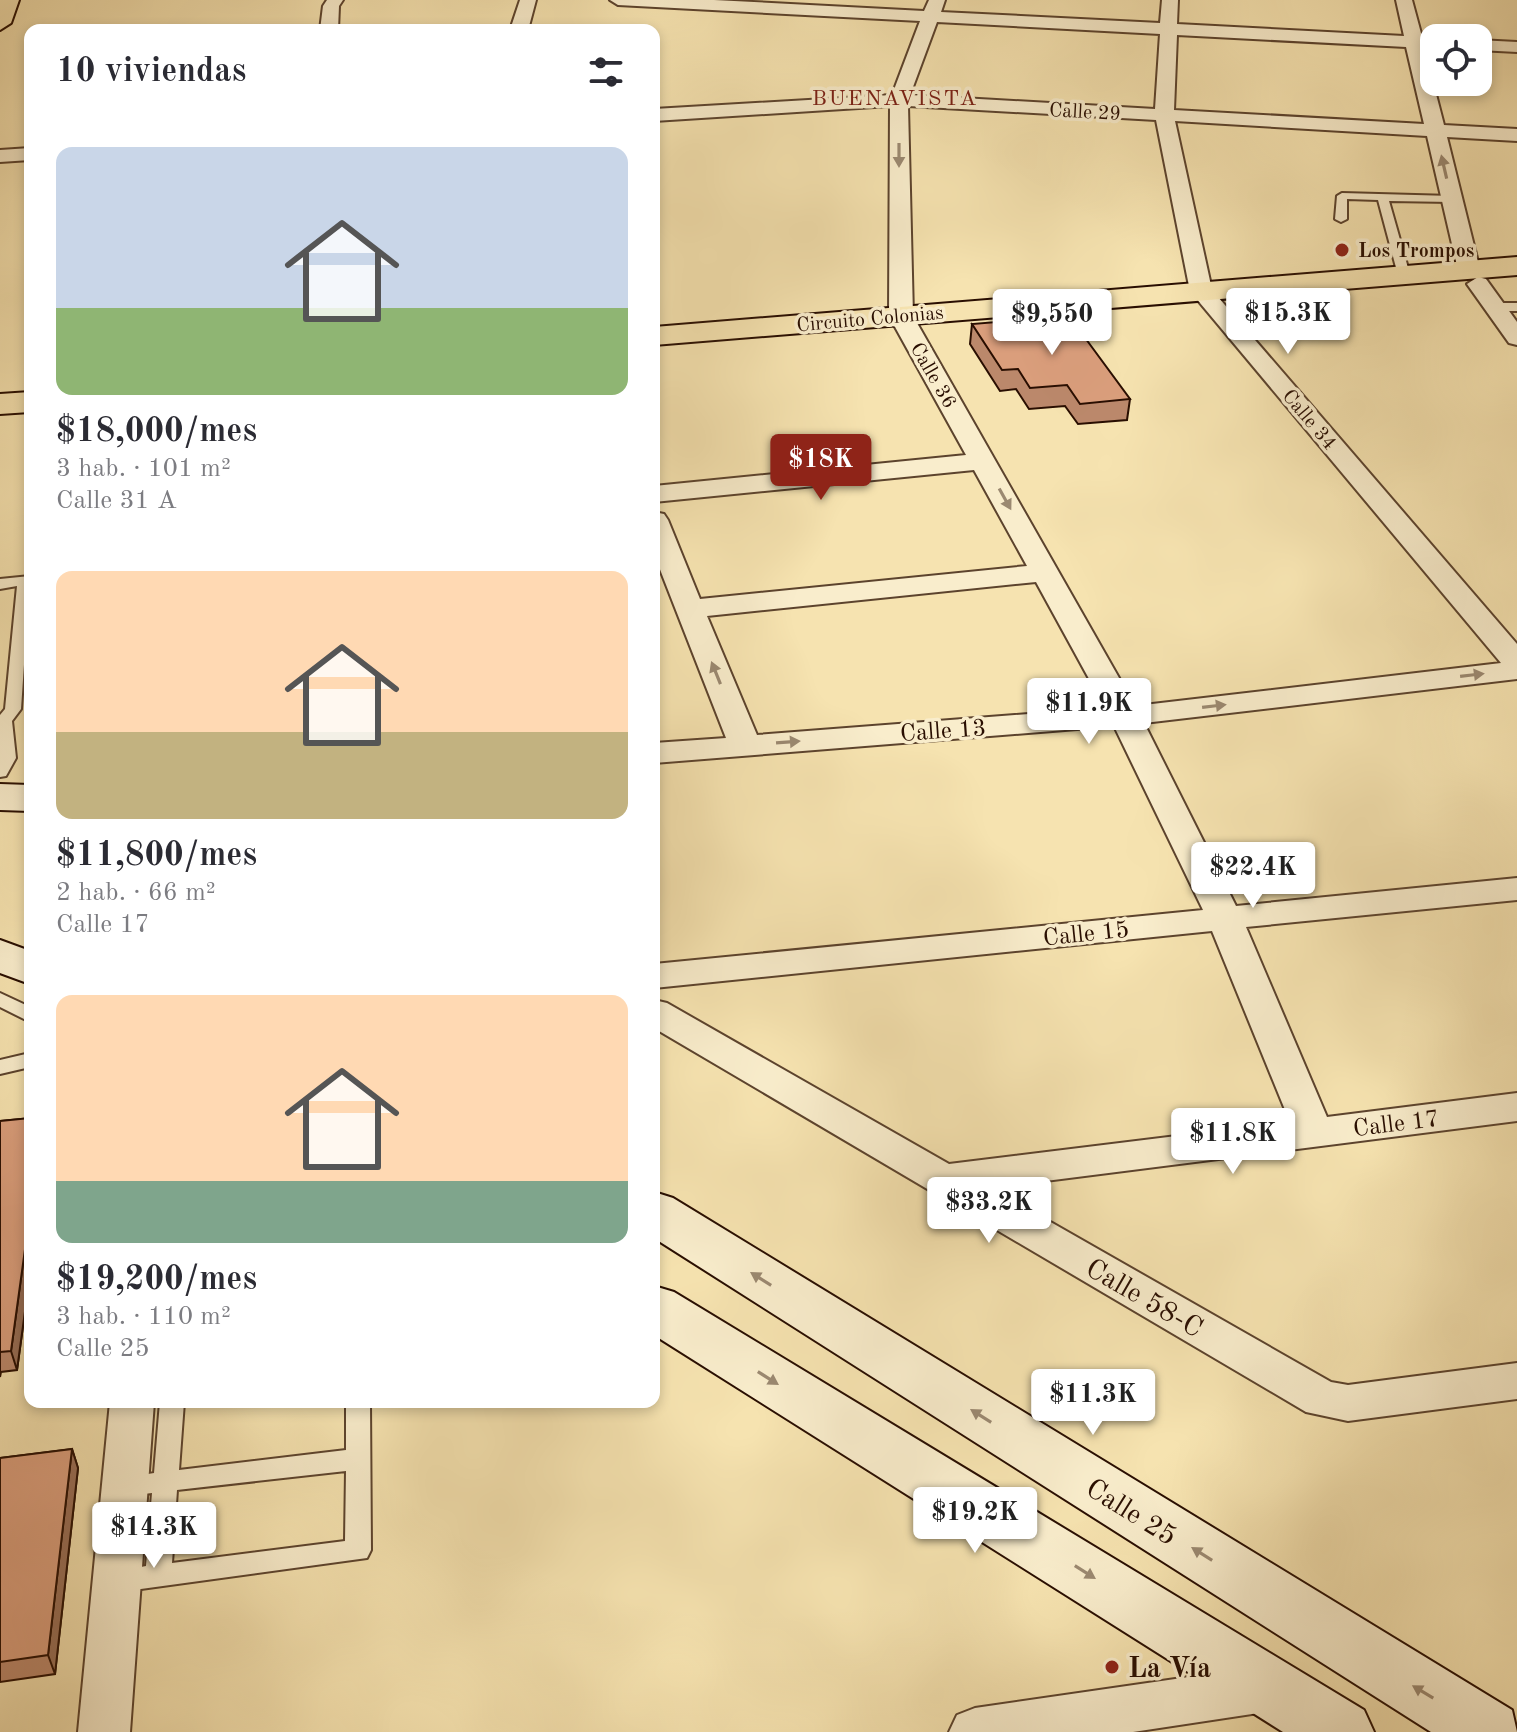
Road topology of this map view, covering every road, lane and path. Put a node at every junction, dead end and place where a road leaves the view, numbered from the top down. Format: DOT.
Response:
graph roads {
  1 [pos="335,0"];
  2 [pos="528,0"];
  3 [pos="618,0"];
  4 [pos="1170,0"];
  5 [pos="1404,0"];
  6 [pos="934,8"];
  7 [pos="330,24"];
  8 [pos="521,24"];
  9 [pos="1169,29"];
  10 [pos="1420,34"];
  11 [pos="1420,43"];
  12 [pos="1492,46"];
  13 [pos="1517,47"];
  14 [pos="1431,96"];
  15 [pos="899,100"];
  16 [pos="660,115"];
  17 [pos="1164,115"];
  18 [pos="1435,130"];
  19 [pos="1517,135"];
  20 [pos="24,154"];
  21 [pos="0,156"];
  22 [pos="1383,198"];
  23 [pos="1452,199"];
  24 [pos="1341,219"];
  25 [pos="1517,266"];
  26 [pos="1404,275"];
  27 [pos="1517,280"];
  28 [pos="1490,292"];
  29 [pos="1207,297"];
  30 [pos="904,322"];
  31 [pos="660,336"];
  32 [pos="1517,338"];
  33 [pos="660,346"];
  34 [pos="24,386"];
  35 [pos="0,388"];
  36 [pos="24,402"];
  37 [pos="0,404"];
  38 [pos="983,461"];
  39 [pos="660,493"];
  40 [pos="660,535"];
  41 [pos="1046,573"];
  42 [pos="24,581"];
  43 [pos="0,584"];
  44 [pos="690,609"];
  45 [pos="24,614"];
  46 [pos="1517,663"];
  47 [pos="1517,670"];
  48 [pos="1125,716"];
  49 [pos="2,720"];
  50 [pos="745,745"];
  51 [pos="660,752"];
  52 [pos="0,772"];
  53 [pos="0,797"];
  54 [pos="24,800"];
  55 [pos="24,802"];
  56 [pos="0,807"];
  57 [pos="1517,889"];
  58 [pos="1225,919"];
  59 [pos="0,955"];
  60 [pos="24,966"];
  61 [pos="660,975"];
  62 [pos="0,999"];
  63 [pos="24,1012"];
  64 [pos="660,1016"];
  65 [pos="24,1061"];
  66 [pos="0,1067"];
  67 [pos="1517,1107"];
  68 [pos="1315,1134"];
  69 [pos="941,1180"];
  70 [pos="660,1216"];
  71 [pos="660,1311"];
  72 [pos="1517,1381"];
  73 [pos="150,1408"];
  74 [pos="358,1408"];
  75 [pos="358,1459"];
  76 [pos="145,1484"];
  77 [pos="137,1578"];
  78 [pos="1273,1688"];
  79 [pos="104,1732"];
  80 [pos="975,1732"];
  81 [pos="1341,1732"];
  82 [pos="1489,1732"];
  1 -- 7 [label="street"];
  2 -- 8 [label="street"];
  3 -- 6 [label="street"];
  4 -- 9 [label="street, Calle 34"];
  5 -- 10 [label="street"];
  6 -- 9 [label="street"];
  6 -- 15 [label="street, Calle 36"];
  9 -- 11 [label="street"];
  9 -- 17 [label="street, Calle 34"];
  12 -- 13 [label="street"];
  14 -- 18 [label="street"];
  15 -- 16 [label="street, Calle 29"];
  15 -- 17 [label="street, Calle 29"];
  15 -- 30 [label="street, Calle 36, one-way"];
  17 -- 18 [label="street, Calle 29"];
  17 -- 29 [label="street, Calle 34"];
  18 -- 19 [label="street, Calle 29"];
  23 -- 18 [label="street, one-way"];
  20 -- 21 [label="street"];
  22 -- 23 [label="lane"];
  22 -- 24 [label="lane"];
  22 -- 26 [label="lane"];
  23 -- 28 [label="street"];
  25 -- 28 [label="main road, Circuito Colonias"];
  26 -- 28 [label="main road, Circuito Colonias"];
  26 -- 29 [label="main road, Circuito Colonias"];
  27 -- 28 [label="main road, Circuito Colonias"];
  28 -- 29 [label="main road, Circuito Colonias"];
  28 -- 32 [label="street"];
  29 -- 30 [label="main road, Circuito Colonias"];
  29 -- 46 [label="street, Calle 34"];
  30 -- 31 [label="main road, Circuito Colonias"];
  30 -- 33 [label="main road, Circuito Colonias"];
  30 -- 38 [label="street, Calle 36"];
  34 -- 35 [label="main road"];
  36 -- 37 [label="main road"];
  38 -- 39 [label="street"];
  38 -- 41 [label="street, Calle 36, one-way"];
  40 -- 44 [label="street"];
  41 -- 44 [label="street"];
  41 -- 48 [label="street, Calle 36"];
  42 -- 43 [label="lane"];
  50 -- 44 [label="street, one-way"];
  45 -- 49 [label="lane"];
  48 -- 47 [label="street, Calle 13, one-way"];
  50 -- 48 [label="street, Calle 13, one-way"];
  48 -- 58 [label="street, Calle 36"];
  49 -- 52 [label="lane"];
  50 -- 51 [label="street, Calle 13"];
  53 -- 54 [label="main road"];
  55 -- 56 [label="street"];
  57 -- 58 [label="street, Calle 15"];
  58 -- 61 [label="street, Calle 15"];
  58 -- 68 [label="street, Calle 36"];
  59 -- 60 [label="main road"];
  62 -- 63 [label="lane"];
  64 -- 69 [label="street, Calle 58-C"];
  65 -- 66 [label="lane"];
  67 -- 68 [label="street, Calle 17"];
  68 -- 69 [label="street, Calle 17"];
  69 -- 72 [label="street, Calle 58-C"];
  82 -- 70 [label="main road, Calle 25, one-way"];
  71 -- 78 [label="main road, one-way"];
  73 -- 76 [label="street"];
  74 -- 75 [label="lane"];
  75 -- 76 [label="lane"];
  75 -- 77 [label="lane"];
  76 -- 77 [label="street"];
  77 -- 79 [label="street"];
  78 -- 80 [label="street"];
  78 -- 81 [label="main road"];
}
